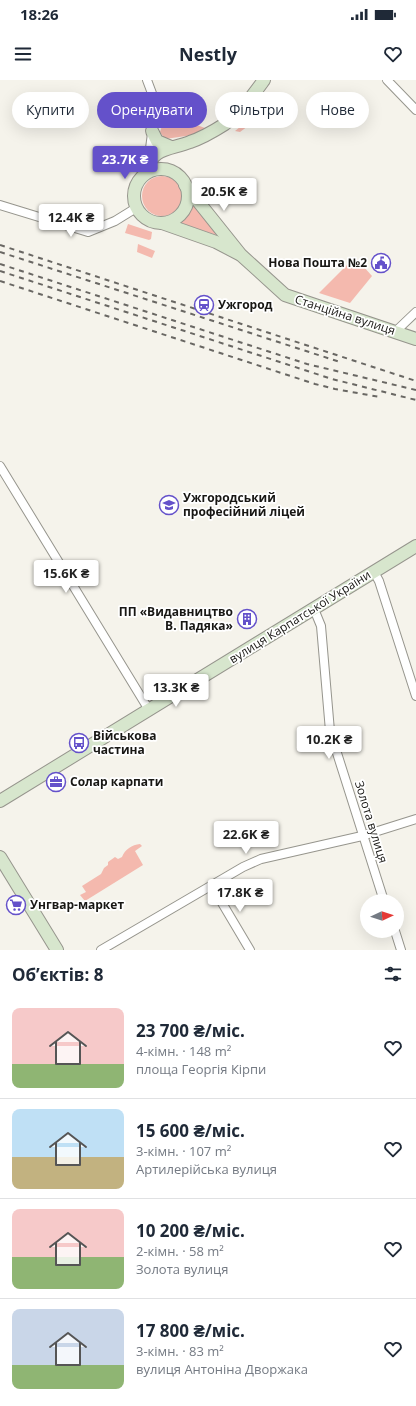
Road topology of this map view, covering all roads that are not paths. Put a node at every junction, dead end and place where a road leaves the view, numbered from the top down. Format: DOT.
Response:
graph roads {
  1 [pos="147,80"];
  2 [pos="264,80"];
  3 [pos="387,80"];
  4 [pos="416,110"];
  5 [pos="152,132"];
  6 [pos="176,146"];
  7 [pos="147,168"];
  8 [pos="173,172"];
  9 [pos="185,185"];
  10 [pos="0,205"];
  11 [pos="136,208"];
  12 [pos="162,223"];
  13 [pos="241,255"];
  14 [pos="416,312"];
  15 [pos="395,332"];
  16 [pos="416,339"];
  17 [pos="0,466"];
  18 [pos="416,546"];
  19 [pos="374,572"];
  20 [pos="314,609"];
  21 [pos="416,696"];
  22 [pos="149,710"];
  23 [pos="0,801"];
  24 [pos="416,819"];
  25 [pos="362,836"];
  26 [pos="0,857"];
  27 [pos="212,886"];
  28 [pos="382,894"];
  29 [pos="397,938"];
  30 [pos="57,950"];
  31 [pos="101,950"];
  32 [pos="250,950"];
  33 [pos="401,950"];
  1 -- 5 [label="street"];
  2 -- 6 [label="main road"];
  3 -- 4 [label="street"];
  5 -- 6 [label="main road"];
  5 -- 7 [label="street"];
  6 -- 7 [label="main road"];
  6 -- 8 [label="main road"];
  7 -- 8 [label="main road"];
  7 -- 11 [label="main road"];
  8 -- 9 [label="main road"];
  9 -- 12 [label="main road"];
  9 -- 13 [label="main road, Станційна вулиця"];
  10 -- 11 [label="street"];
  11 -- 12 [label="main road"];
  12 -- 13 [label="main road, Станційна вулиця"];
  13 -- 15 [label="main road, Станційна вулиця"];
  14 -- 15 [label="street"];
  15 -- 16 [label="main road, Станційна вулиця"];
  17 -- 22 [label="street"];
  18 -- 19 [label="main road, вулиця Карпатської України"];
  19 -- 20 [label="main road, вулиця Карпатської України"];
  19 -- 21 [label="street"];
  20 -- 22 [label="main road, вулиця Карпатської України"];
  20 -- 25 [label="street, Золота вулиця"];
  22 -- 23 [label="main road, вулиця Карпатської України"];
  24 -- 25 [label="street"];
  25 -- 27 [label="street"];
  25 -- 28 [label="street, Золота вулиця"];
  26 -- 30 [label="main road"];
  27 -- 31 [label="street"];
  27 -- 32 [label="street"];
  29 -- 33 [label="street"];
}
